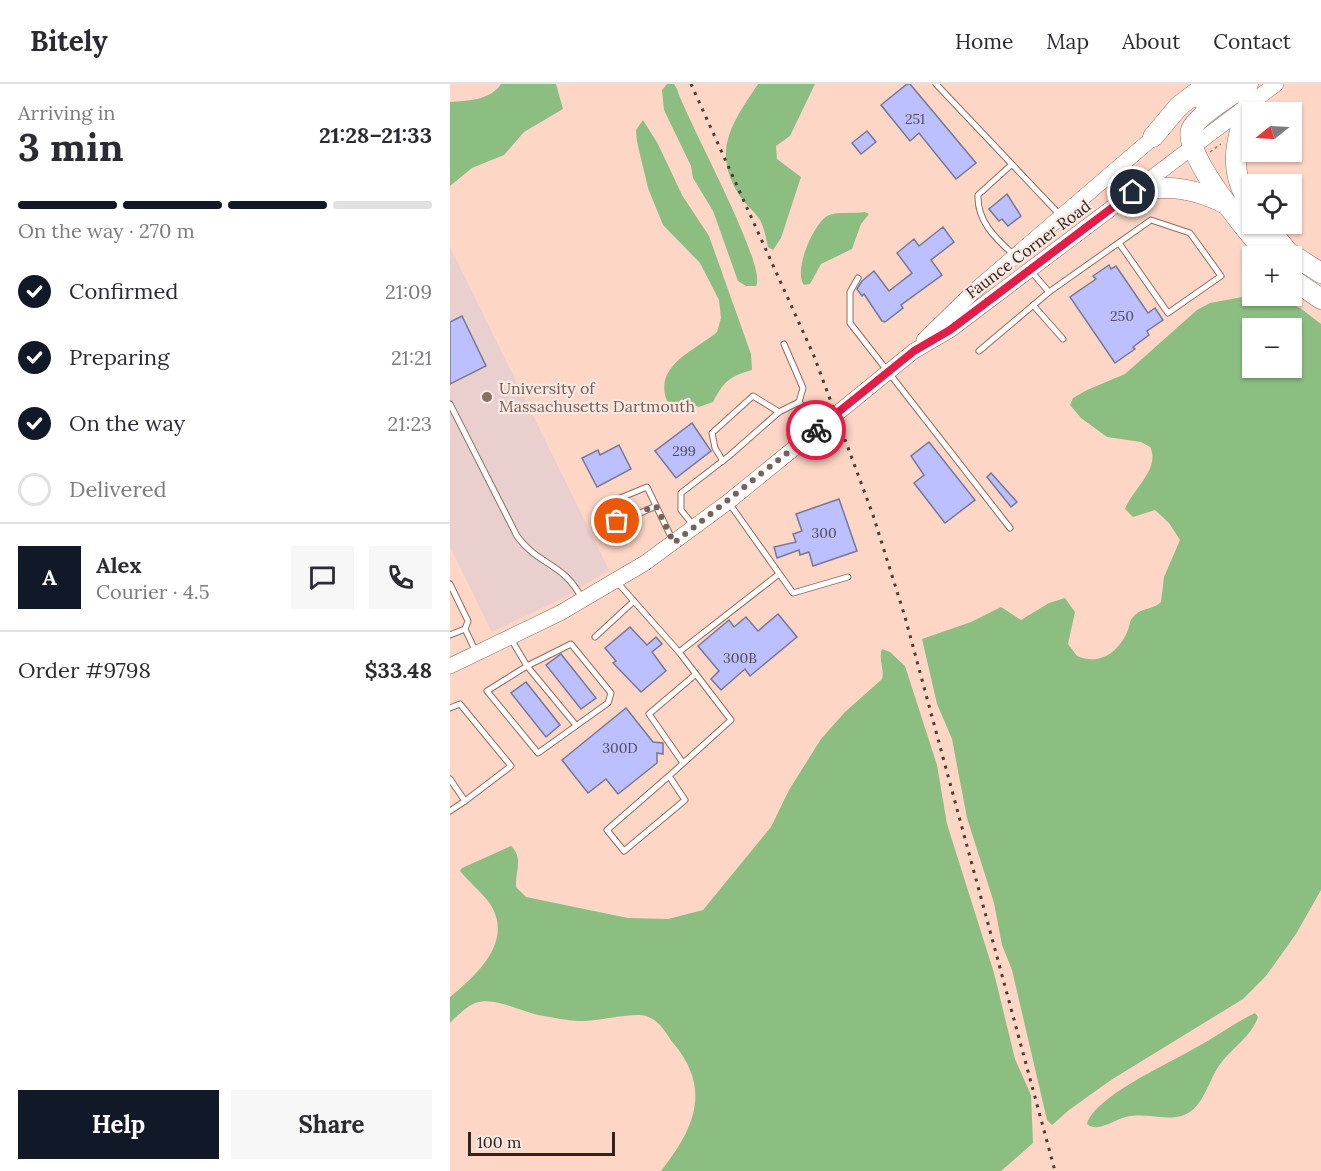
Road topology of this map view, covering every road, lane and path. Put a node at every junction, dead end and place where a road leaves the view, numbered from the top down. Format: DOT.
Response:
graph roads {
  1 [pos="936,84"];
  2 [pos="1208,84"];
  3 [pos="1223,84"];
  4 [pos="1276,84"];
  5 [pos="1248,94"];
  6 [pos="1153,137"];
  7 [pos="1222,143"];
  8 [pos="1199,150"];
  9 [pos="1010,166"];
  10 [pos="1242,190"];
  11 [pos="1133,192"];
  12 [pos="1229,206"];
  13 [pos="1061,216"];
  14 [pos="1273,234"];
  15 [pos="1119,243"];
  16 [pos="1261,246"];
  17 [pos="1015,256"];
  18 [pos="1030,269"];
  19 [pos="1321,273"];
  20 [pos="858,278"];
  21 [pos="1302,286"];
  22 [pos="1049,291"];
  23 [pos="1321,299"];
  24 [pos="1034,305"];
  25 [pos="1063,339"];
  26 [pos="784,344"];
  27 [pos="914,351"];
  28 [pos="979,351"];
  29 [pos="889,372"];
  30 [pos="799,402"];
  31 [pos="450,404"];
  32 [pos="779,412"];
  33 [pos="819,428"];
  34 [pos="723,461"];
  35 [pos="728,502"];
  36 [pos="656,506"];
  37 [pos="695,527"];
  38 [pos="1010,528"];
  39 [pos="674,543"];
  40 [pos="779,574"];
  41 [pos="848,577"];
  42 [pos="616,581"];
  43 [pos="450,584"];
  44 [pos="583,600"];
  45 [pos="634,601"];
  46 [pos="465,629"];
  47 [pos="450,635"];
  48 [pos="510,637"];
  49 [pos="595,637"];
  50 [pos="679,652"];
  51 [pos="476,653"];
  52 [pos="450,666"];
  53 [pos="527,666"];
  54 [pos="696,674"];
  55 [pos="450,708"];
  56 [pos="575,724"];
  57 [pos="683,763"];
  58 [pos="669,776"];
  59 [pos="450,779"];
  60 [pos="465,801"];
  61 [pos="450,811"];
  1 -- 9 [label="lane"];
  2 -- 6 [label="highway"];
  3 -- 6 [label="main road, Faunce Corner Road"];
  4 -- 5 [label="main road"];
  5 -- 8 [label="highway"];
  5 -- 10 [label="highway"];
  6 -- 13 [label="main road, Faunce Corner Road"];
  7 -- 8 [label="path"];
  8 -- 11 [label="main road, Faunce Corner Road"];
  8 -- 12 [label="highway"];
  9 -- 13 [label="lane"];
  9 -- 17 [label="lane"];
  11 -- 12 [label="highway"];
  11 -- 18 [label="main road, Faunce Corner Road"];
  12 -- 16 [label="highway"];
  13 -- 17 [label="main road, Faunce Corner Road"];
  14 -- 19 [label="highway"];
  15 -- 15 [label="lane"];
  15 -- 22 [label="lane"];
  17 -- 18 [label="main road"];
  17 -- 27 [label="main road, Faunce Corner Road"];
  18 -- 22 [label="lane"];
  18 -- 27 [label="main road, Faunce Corner Road"];
  20 -- 29 [label="lane"];
  21 -- 23 [label="highway"];
  22 -- 24 [label="lane"];
  24 -- 25 [label="lane"];
  24 -- 28 [label="lane"];
  26 -- 30 [label="lane"];
  27 -- 29 [label="main road, Faunce Corner Road"];
  29 -- 33 [label="main road, Faunce Corner Road"];
  29 -- 38 [label="lane"];
  30 -- 32 [label="lane"];
  30 -- 33 [label="lane"];
  31 -- 44 [label="lane"];
  32 -- 34 [label="lane"];
  32 -- 34 [label="lane"];
  33 -- 35 [label="main road, Faunce Corner Road"];
  34 -- 37 [label="lane"];
  35 -- 37 [label="main road, Faunce Corner Road"];
  35 -- 40 [label="lane"];
  36 -- 36 [label="lane"];
  36 -- 39 [label="lane"];
  37 -- 39 [label="main road, Faunce Corner Road"];
  39 -- 42 [label="main road, Faunce Corner Road"];
  40 -- 41 [label="lane"];
  40 -- 50 [label="lane"];
  42 -- 44 [label="main road, Faunce Corner Road"];
  42 -- 45 [label="lane"];
  43 -- 46 [label="lane"];
  44 -- 48 [label="main road, Faunce Corner Road"];
  45 -- 49 [label="lane"];
  45 -- 50 [label="lane"];
  46 -- 47 [label="lane"];
  46 -- 51 [label="lane"];
  48 -- 51 [label="main road, Faunce Corner Road"];
  48 -- 53 [label="lane"];
  50 -- 54 [label="lane"];
  51 -- 52 [label="main road, Faunce Corner Road"];
  53 -- 56 [label="lane"];
  53 -- 56 [label="lane"];
  53 -- 56 [label="lane"];
  54 -- 57 [label="lane"];
  54 -- 57 [label="lane"];
  55 -- 60 [label="lane"];
  57 -- 58 [label="lane"];
  58 -- 58 [label="lane"];
  59 -- 60 [label="lane"];
  60 -- 61 [label="lane"];
}
